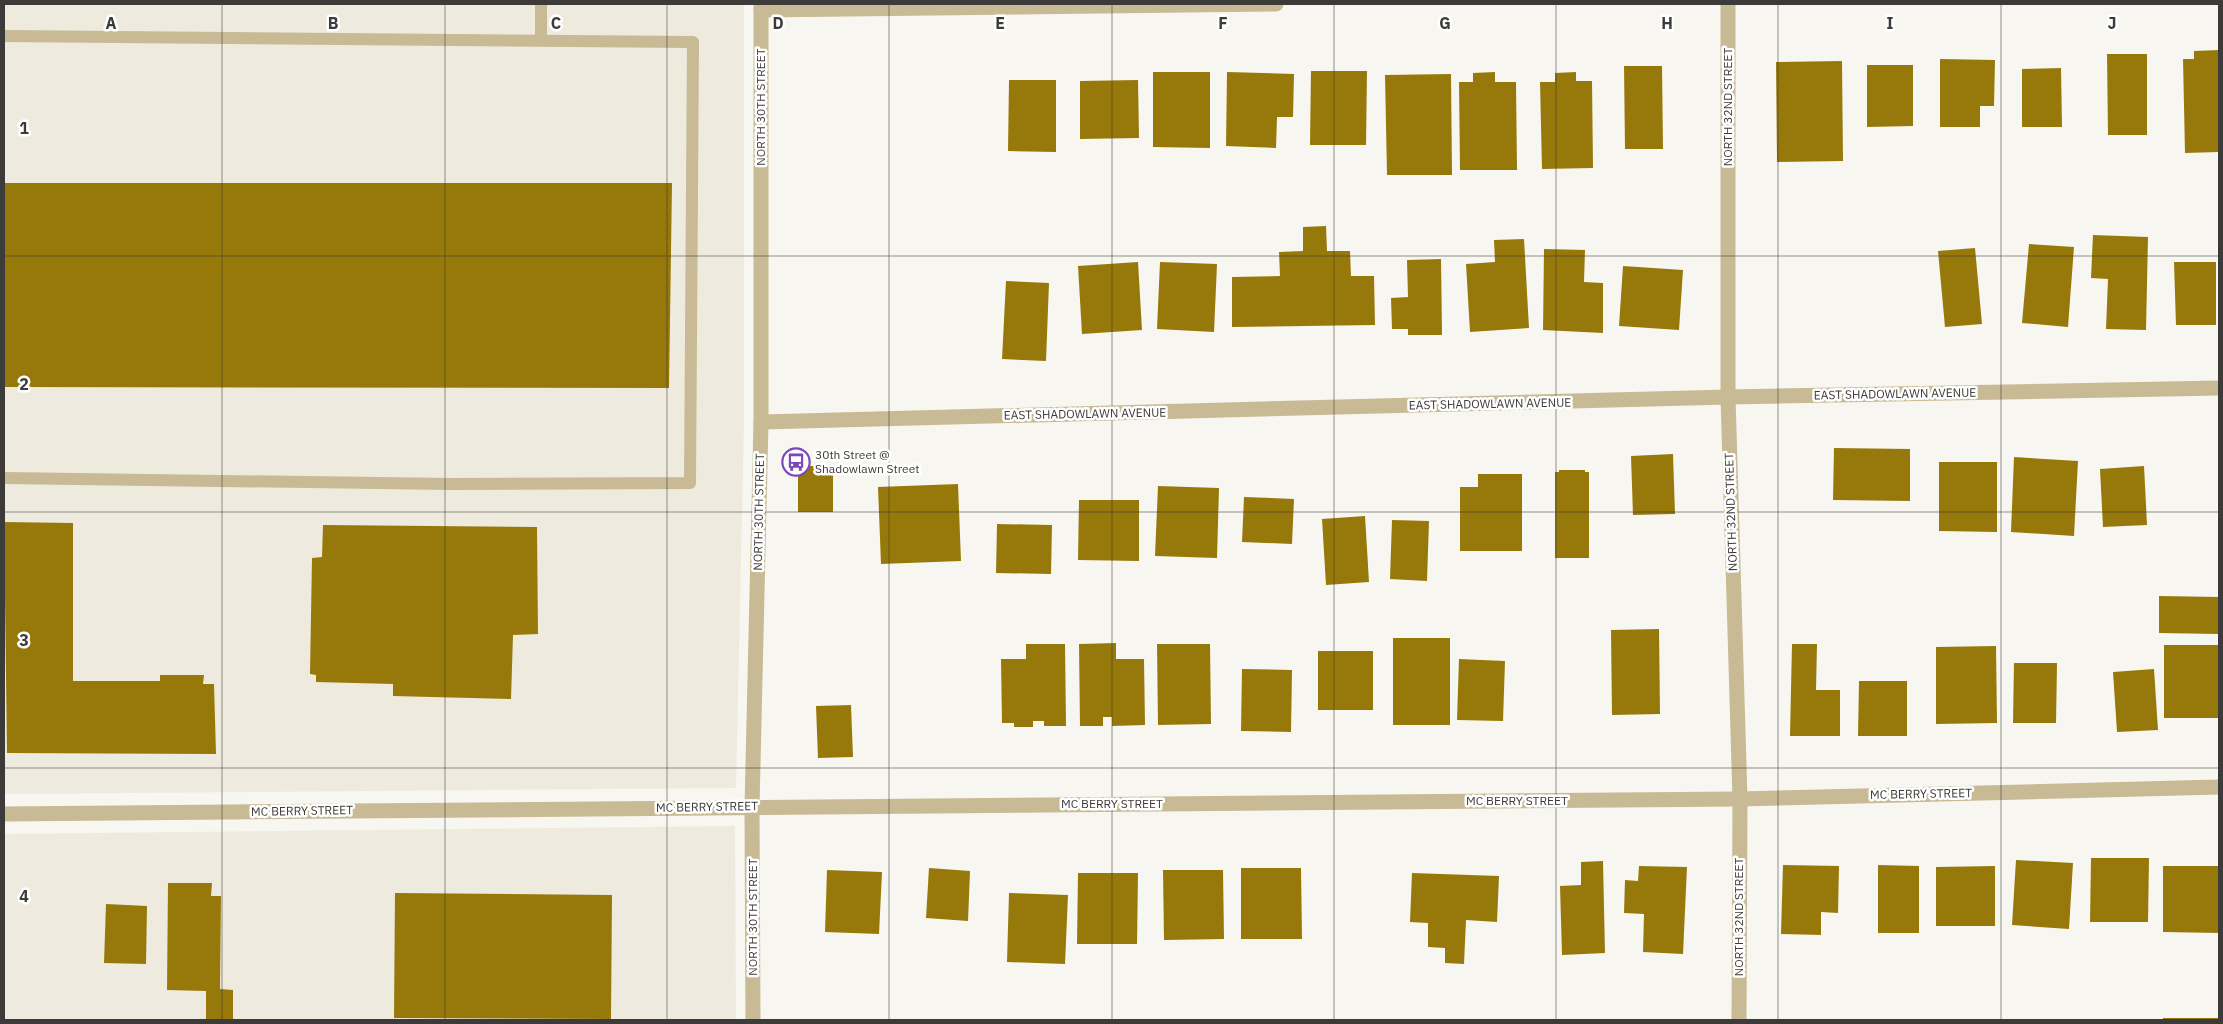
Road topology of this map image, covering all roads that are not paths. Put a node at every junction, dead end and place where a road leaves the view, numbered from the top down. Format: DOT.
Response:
graph roads {
  1 [pos="541,4"];
  2 [pos="1276,4"];
  3 [pos="1728,4"];
  4 [pos="761,7"];
  5 [pos="4,36"];
  6 [pos="541,40"];
  7 [pos="2219,388"];
  8 [pos="1728,397"];
  9 [pos="761,422"];
  10 [pos="4,478"];
  11 [pos="2219,787"];
  12 [pos="1740,799"];
  13 [pos="752,807"];
  14 [pos="4,814"];
  15 [pos="753,1020"];
  16 [pos="1739,1020"];
  1 -- 6 [label="lane"];
  2 -- 4 [label="street"];
  3 -- 8 [label="street, NORTH 32ND STREET"];
  4 -- 9 [label="street, NORTH 30TH STREET"];
  5 -- 6 [label="lane"];
  6 -- 10 [label="lane"];
  7 -- 8 [label="street, EAST SHADOWLAWN AVENUE"];
  8 -- 9 [label="street, EAST SHADOWLAWN AVENUE"];
  8 -- 12 [label="street, NORTH 32ND STREET"];
  9 -- 13 [label="street, NORTH 30TH STREET"];
  11 -- 12 [label="street, MC BERRY STREET"];
  12 -- 13 [label="street, MC BERRY STREET"];
  12 -- 16 [label="street, NORTH 32ND STREET"];
  13 -- 14 [label="street, MC BERRY STREET"];
  13 -- 15 [label="street, NORTH 30TH STREET"];
}
